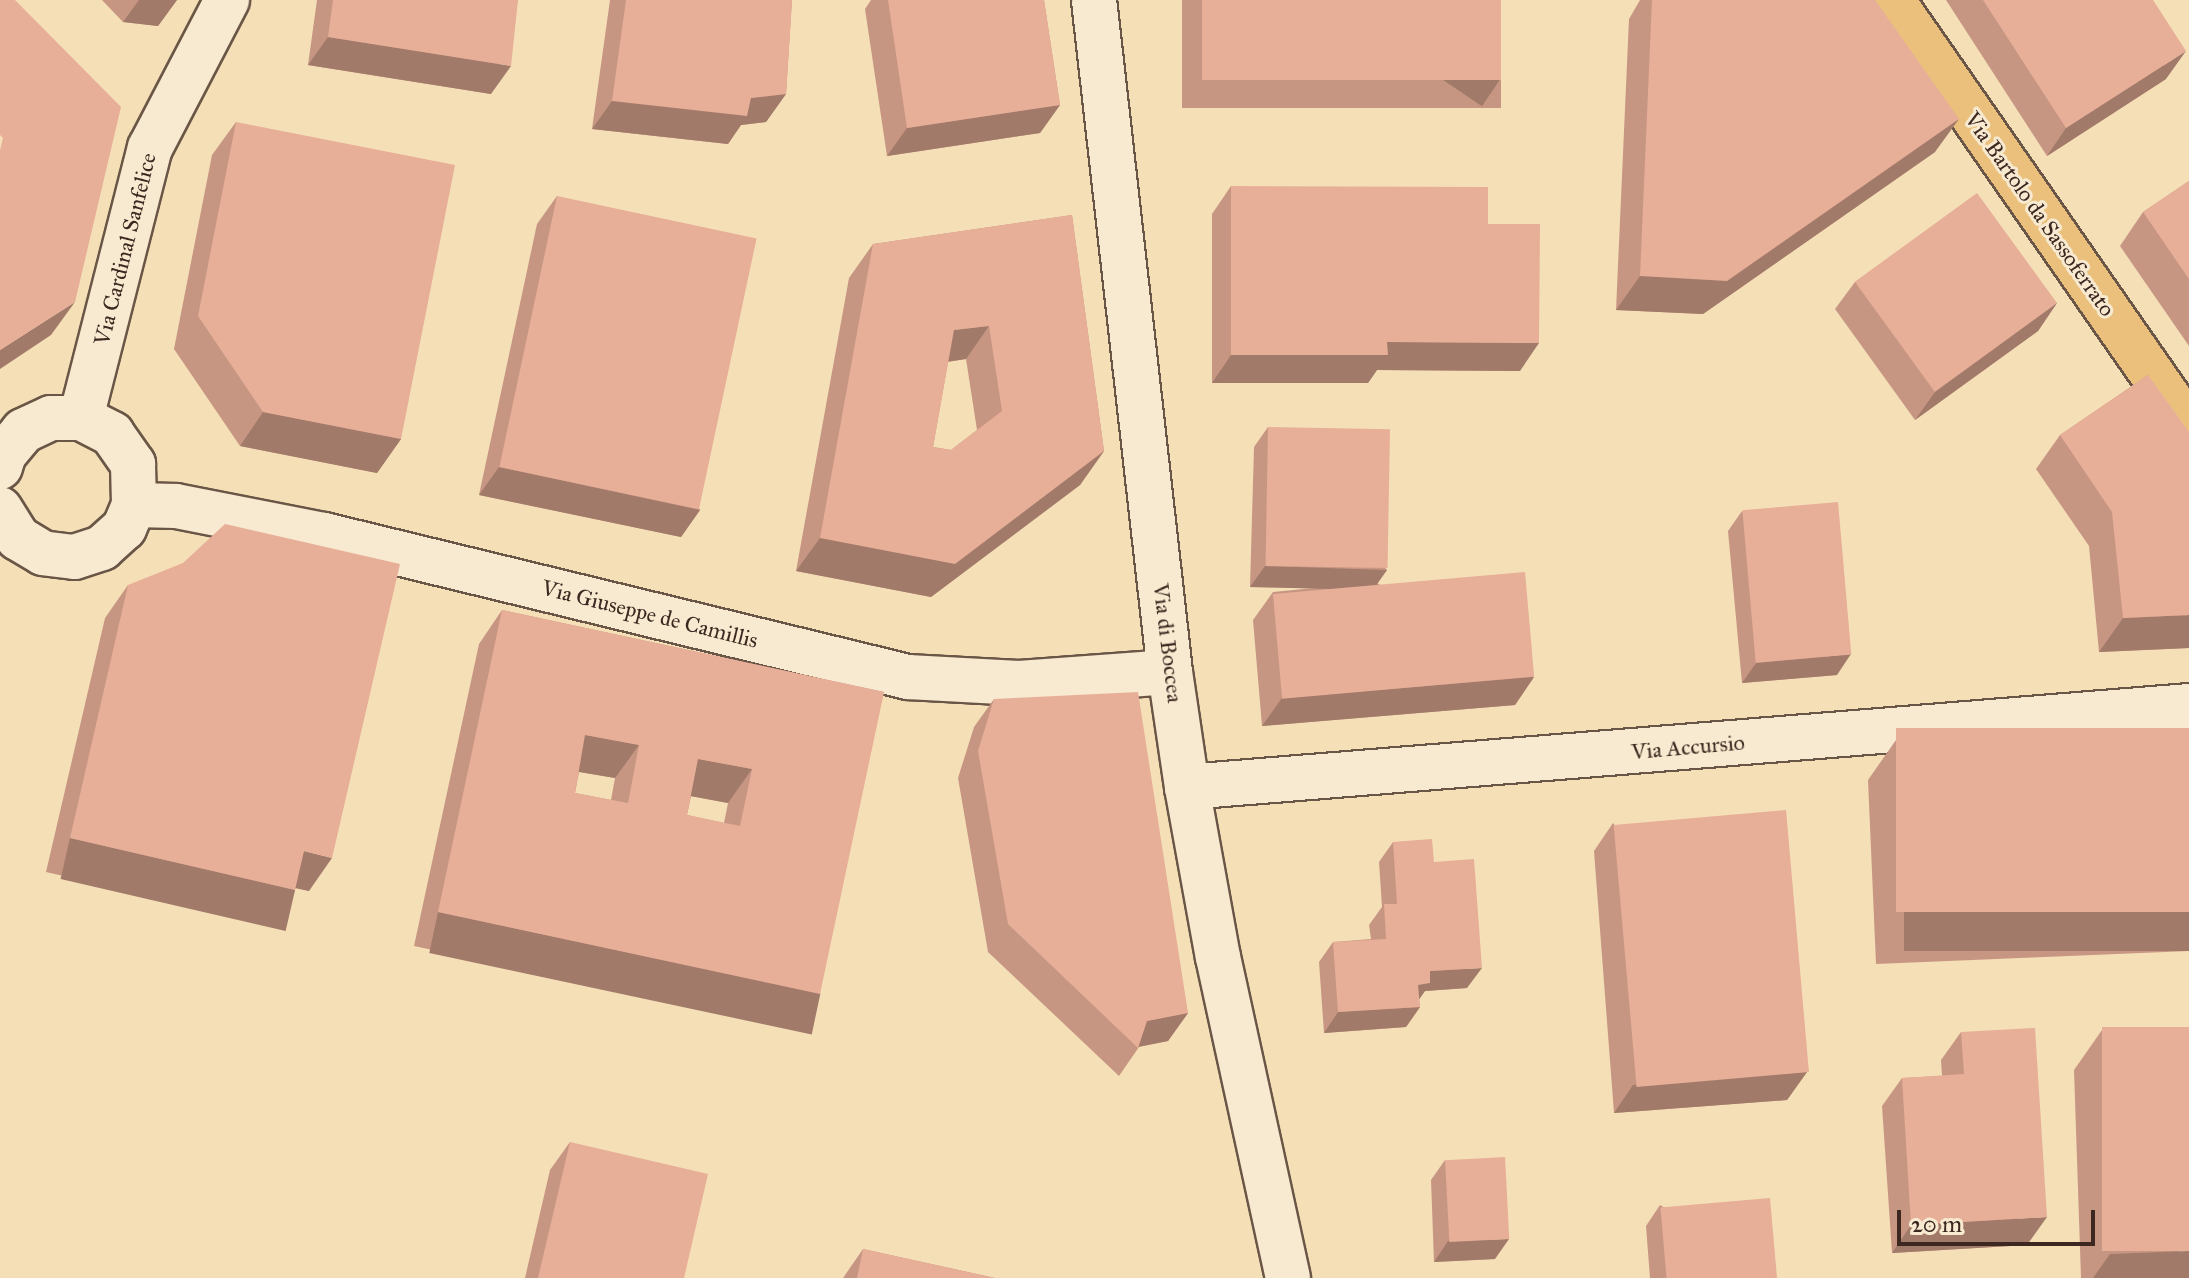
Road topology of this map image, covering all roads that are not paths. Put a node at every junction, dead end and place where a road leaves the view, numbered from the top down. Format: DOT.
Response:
graph roads {
  1 [pos="227,0"];
  2 [pos="1094,0"];
  3 [pos="1892,0"];
  4 [pos="81,418"];
  5 [pos="2189,427"];
  6 [pos="0,467"];
  7 [pos="134,505"];
  8 [pos="0,509"];
  9 [pos="1170,672"];
  10 [pos="2189,706"];
  11 [pos="1187,787"];
  12 [pos="1288,1278"];
  1 -- 4 [label="street, Via Cardinal Sanfelice"];
  2 -- 9 [label="street, Via di Boccea"];
  3 -- 5 [label="main road, Via Bartolo da Sassoferrato"];
  4 -- 6 [label="street"];
  4 -- 7 [label="street"];
  7 -- 8 [label="street"];
  7 -- 9 [label="street, Via Giuseppe de Camillis"];
  9 -- 11 [label="street, Via di Boccea"];
  10 -- 11 [label="street, Via Accursio"];
  11 -- 12 [label="street, Via di Boccea"];
}
